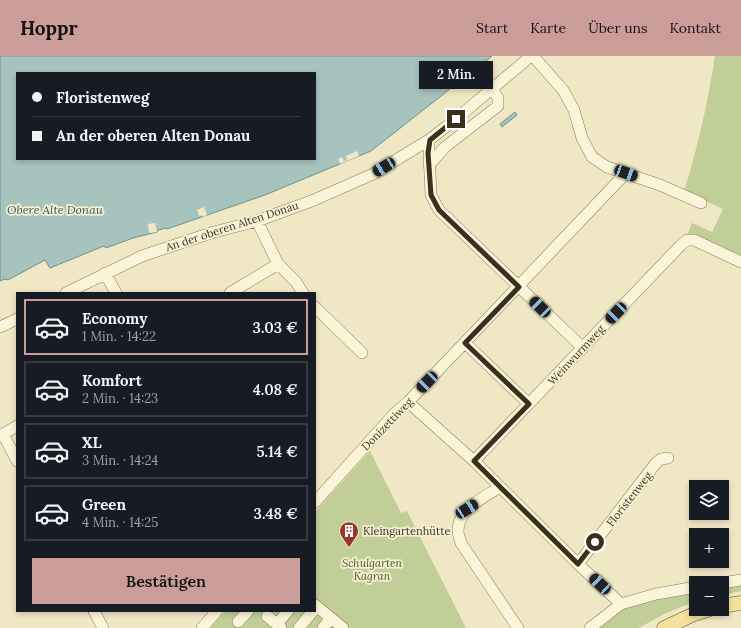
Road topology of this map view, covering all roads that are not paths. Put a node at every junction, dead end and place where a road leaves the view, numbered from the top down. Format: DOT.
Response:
graph roads {
  1 [pos="532,56"];
  2 [pos="492,89"];
  3 [pos="430,140"];
  4 [pos="429,165"];
  5 [pos="626,173"];
  6 [pos="701,203"];
  7 [pos="257,221"];
  8 [pos="741,262"];
  9 [pos="278,264"];
  10 [pos="105,273"];
  11 [pos="519,287"];
  12 [pos="68,292"];
  13 [pos="115,292"];
  14 [pos="232,292"];
  15 [pos="302,292"];
  16 [pos="316,308"];
  17 [pos="16,319"];
  18 [pos="0,327"];
  19 [pos="465,343"];
  20 [pos="583,348"];
  21 [pos="362,353"];
  22 [pos="408,402"];
  23 [pos="529,404"];
  24 [pos="16,427"];
  25 [pos="2,435"];
  26 [pos="668,458"];
  27 [pos="16,459"];
  28 [pos="474,461"];
  29 [pos="500,487"];
  30 [pos="316,501"];
  31 [pos="578,564"];
  32 [pos="741,580"];
  33 [pos="729,582"];
  34 [pos="689,589"];
  35 [pos="741,599"];
  36 [pos="729,601"];
  37 [pos="741,603"];
  38 [pos="621,604"];
  39 [pos="729,605"];
  40 [pos="316,609"];
  41 [pos="689,611"];
  42 [pos="95,612"];
  43 [pos="216,612"];
  44 [pos="247,612"];
  45 [pos="287,612"];
  46 [pos="312,612"];
  47 [pos="267,616"];
  48 [pos="690,616"];
  49 [pos="331,618"];
  50 [pos="238,622"];
  51 [pos="279,626"];
  52 [pos="103,628"];
  53 [pos="202,628"];
  54 [pos="299,628"];
  55 [pos="323,628"];
  56 [pos="343,628"];
  57 [pos="518,628"];
  58 [pos="590,628"];
  59 [pos="653,628"];
  60 [pos="664,628"];
  1 -- 2 [label="street, An der oberen Alten Donau"];
  1 -- 5 [label="street"];
  2 -- 3 [label="street, An der oberen Alten Donau"];
  2 -- 4 [label="street"];
  3 -- 4 [label="street"];
  3 -- 7 [label="street, An der oberen Alten Donau"];
  4 -- 11 [label="street"];
  5 -- 6 [label="street"];
  5 -- 11 [label="street, Donizettiweg"];
  7 -- 9 [label="street"];
  7 -- 10 [label="street, An der oberen Alten Donau"];
  8 -- 20 [label="street, Weinwurmweg"];
  9 -- 14 [label="street"];
  9 -- 15 [label="street"];
  10 -- 12 [label="street, An der oberen Alten Donau"];
  10 -- 13 [label="street"];
  11 -- 19 [label="street, Donizettiweg"];
  11 -- 20 [label="street"];
  16 -- 21 [label="street"];
  17 -- 18 [label="street"];
  19 -- 22 [label="street, Donizettiweg"];
  19 -- 23 [label="street"];
  20 -- 23 [label="street, Weinwurmweg"];
  22 -- 28 [label="street"];
  22 -- 30 [label="street, Donizettiweg"];
  23 -- 28 [label="street, Weinwurmweg"];
  24 -- 25 [label="street"];
  25 -- 27 [label="street"];
  26 -- 31 [label="street, Floristenweg"];
  28 -- 29 [label="street"];
  29 -- 31 [label="street"];
  29 -- 57 [label="street"];
  31 -- 38 [label="street"];
  32 -- 33 [label="street"];
  34 -- 38 [label="street"];
  35 -- 36 [label="main road"];
  37 -- 39 [label="main road"];
  38 -- 58 [label="street"];
  40 -- 49 [label="street"];
  41 -- 59 [label="main road"];
  42 -- 52 [label="street"];
  43 -- 53 [label="street"];
  44 -- 50 [label="street"];
  45 -- 51 [label="street"];
  46 -- 54 [label="street"];
  47 -- 51 [label="street"];
  48 -- 60 [label="main road"];
  49 -- 55 [label="street"];
  49 -- 56 [label="street"];
}
